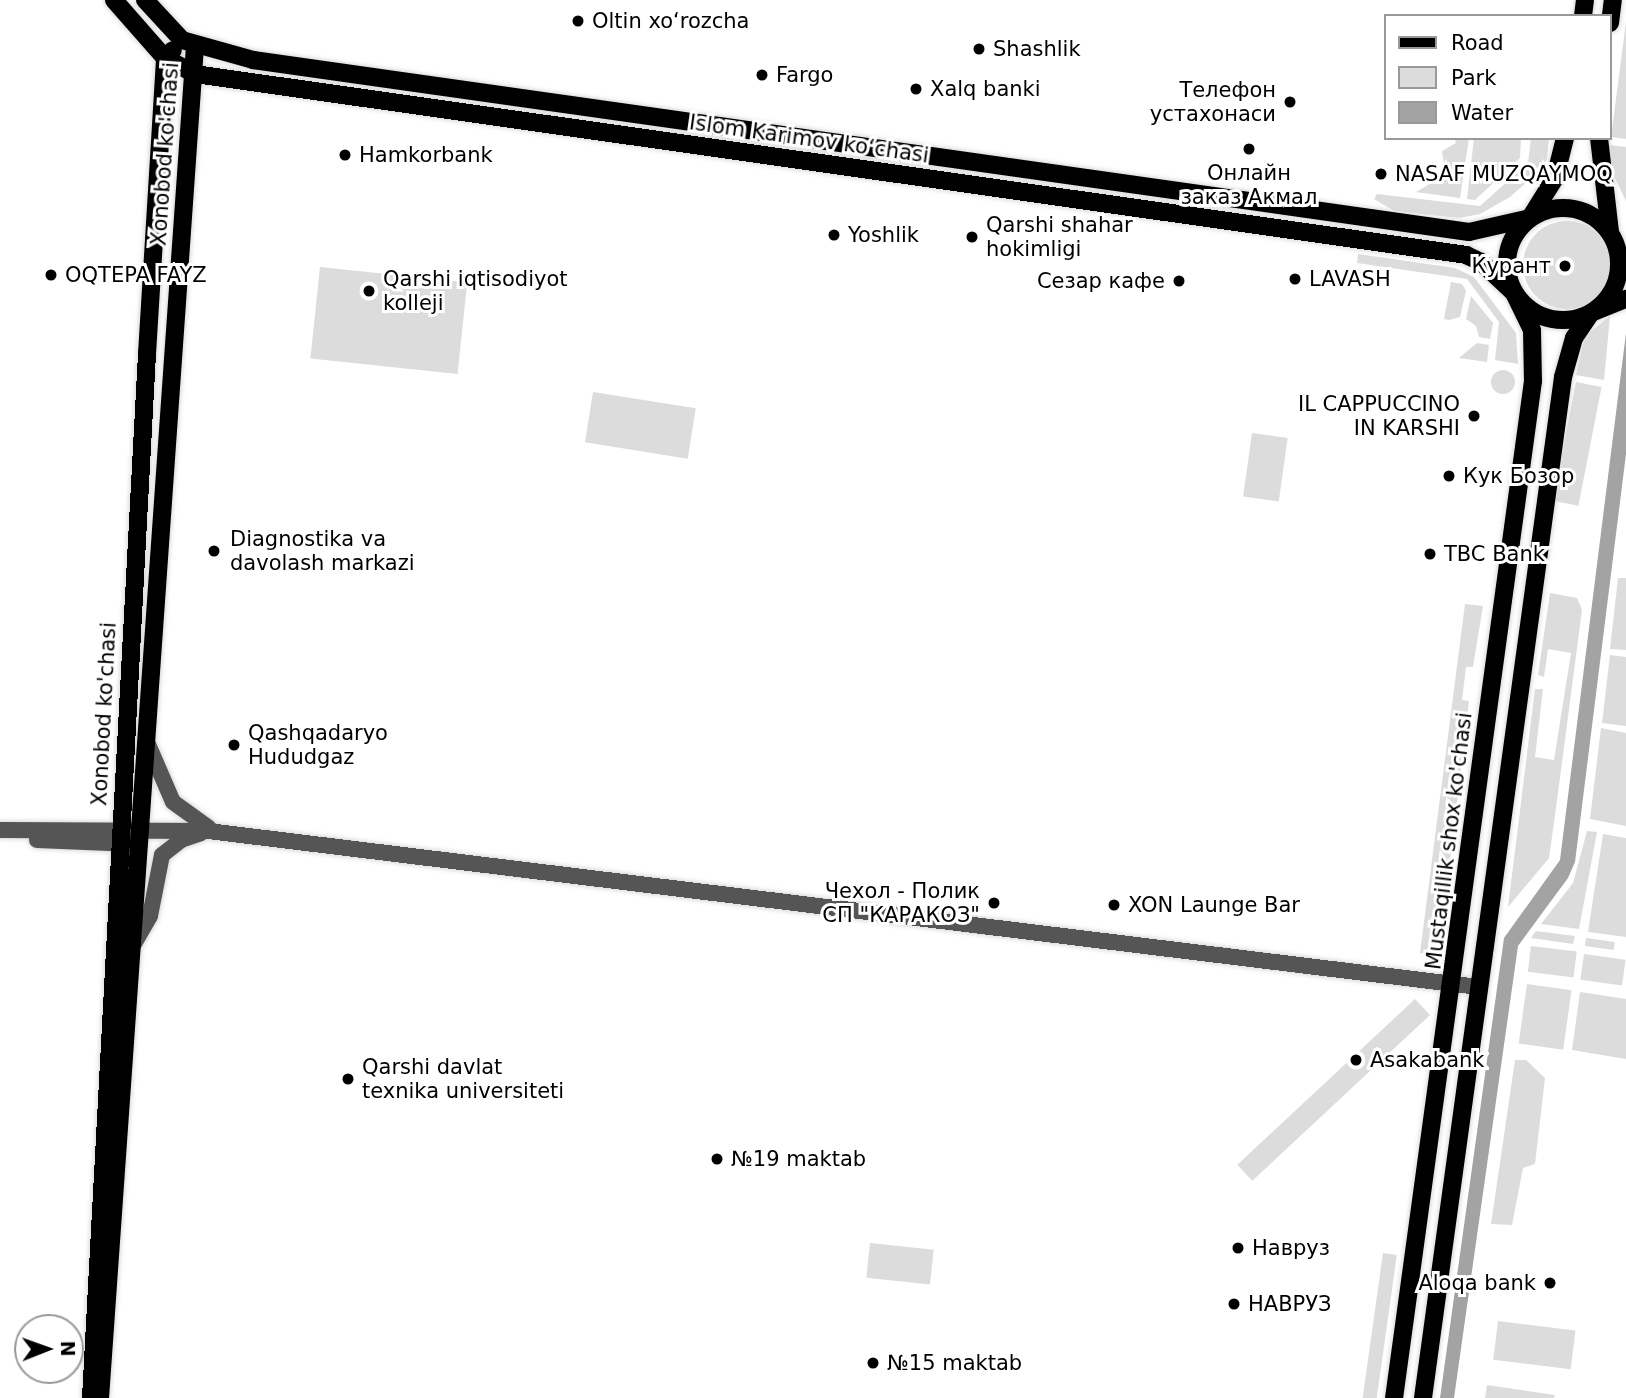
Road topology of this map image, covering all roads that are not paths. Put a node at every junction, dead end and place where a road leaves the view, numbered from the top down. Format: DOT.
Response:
graph roads {
  1 [pos="114,0"];
  2 [pos="145,0"];
  3 [pos="189,42"];
  4 [pos="165,58"];
  5 [pos="195,74"];
  6 [pos="1564,140"];
  7 [pos="1599,140"];
  8 [pos="1530,218"];
  9 [pos="1608,230"];
  10 [pos="1626,238"];
  11 [pos="1514,293"];
  12 [pos="1626,299"];
  13 [pos="1591,313"];
  14 [pos="144,735"];
  15 [pos="0,830"];
  16 [pos="213,832"];
  17 [pos="120,836"];
  18 [pos="139,836"];
  19 [pos="0,839"];
  20 [pos="130,952"];
  21 [pos="1454,984"];
  22 [pos="1479,987"];
  23 [pos="91,1398"];
  24 [pos="100,1398"];
  25 [pos="1394,1398"];
  26 [pos="1423,1398"];
  1 -- 4 [label="main road, Islom Karimov ko‘chasi"];
  2 -- 3 [label="main road"];
  3 -- 4 [label="main road, Xonobod ko'chasi"];
  3 -- 5 [label="main road, Xonobod ko'chasi"];
  3 -- 8 [label="main road, Islom Karimov ko‘chasi"];
  4 -- 5 [label="main road, Islom Karimov ko‘chasi"];
  4 -- 17 [label="main road, Xonobod ko'chasi"];
  5 -- 11 [label="main road, Islom Karimov ko‘chasi"];
  5 -- 14 [label="main road, Xonobod ko'chasi"];
  6 -- 8 [label="main road"];
  7 -- 9 [label="main road"];
  8 -- 9 [label="main road"];
  8 -- 11 [label="main road"];
  9 -- 10 [label="main road"];
  9 -- 13 [label="main road"];
  11 -- 13 [label="main road"];
  11 -- 21 [label="main road, Mustaqillik shox ko'chasi"];
  12 -- 13 [label="main road"];
  13 -- 22 [label="main road"];
  14 -- 16 [label="street"];
  14 -- 18 [label="main road, Xonobod ko'chasi"];
  15 -- 17 [label="street"];
  16 -- 18 [label="street"];
  16 -- 20 [label="street"];
  16 -- 21 [label="street"];
  17 -- 18 [label="street"];
  17 -- 19 [label="street"];
  17 -- 23 [label="main road, Xonobod ko'chasi"];
  18 -- 20 [label="main road, Xonobod ko'chasi"];
  20 -- 24 [label="main road, Xonobod ko'chasi"];
  21 -- 22 [label="street"];
  21 -- 25 [label="main road, Mustaqillik shox ko'chasi"];
  22 -- 26 [label="main road"];
}
